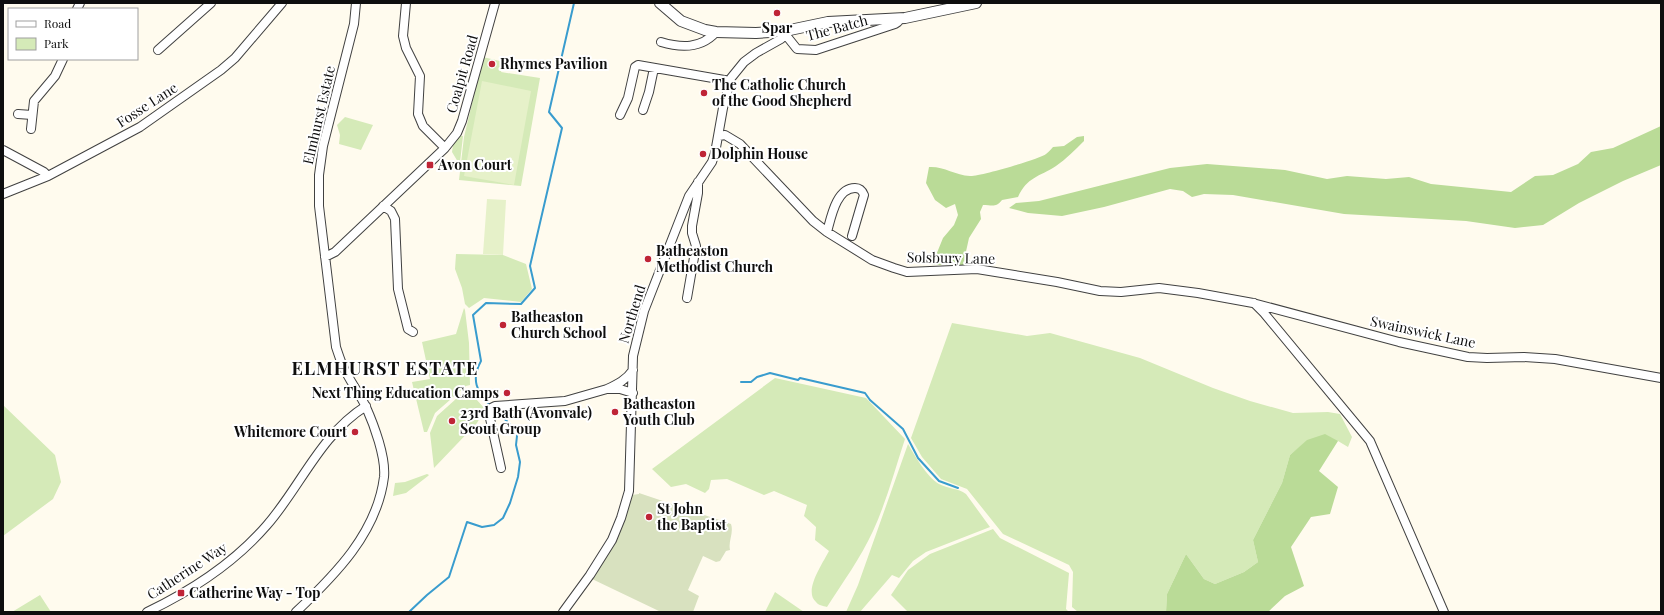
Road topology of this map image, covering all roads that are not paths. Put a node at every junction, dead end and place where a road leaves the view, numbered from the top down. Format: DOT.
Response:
graph roads {
  1 [pos="211,3"];
  2 [pos="282,3"];
  3 [pos="356,3"];
  4 [pos="406,3"];
  5 [pos="495,3"];
  6 [pos="660,3"];
  7 [pos="972,4"];
  8 [pos="945,6"];
  9 [pos="897,19"];
  10 [pos="716,32"];
  11 [pos="785,33"];
  12 [pos="661,42"];
  13 [pos="158,50"];
  14 [pos="63,60"];
  15 [pos="654,68"];
  16 [pos="730,79"];
  17 [pos="643,110"];
  18 [pos="18,114"];
  19 [pos="32,114"];
  20 [pos="620,115"];
  21 [pos="31,128"];
  22 [pos="719,136"];
  23 [pos="445,148"];
  24 [pos="3,150"];
  25 [pos="48,176"];
  26 [pos="698,182"];
  27 [pos="3,194"];
  28 [pos="383,206"];
  29 [pos="827,232"];
  30 [pos="852,236"];
  31 [pos="325,257"];
  32 [pos="687,298"];
  33 [pos="1253,303"];
  34 [pos="413,332"];
  35 [pos="633,370"];
  36 [pos="1661,378"];
  37 [pos="607,389"];
  38 [pos="633,393"];
  39 [pos="366,406"];
  40 [pos="501,468"];
  41 [pos="147,612"];
  42 [pos="296,612"];
  43 [pos="563,612"];
  44 [pos="1444,612"];
  1 -- 13 [label="street"];
  2 -- 25 [label="street, Fosse Lane"];
  3 -- 31 [label="street, Elmhurst Estate"];
  4 -- 23 [label="street"];
  5 -- 23 [label="street, Coalpit Road"];
  6 -- 10 [label="street"];
  7 -- 8 [label="street"];
  8 -- 9 [label="street"];
  9 -- 11 [label="street"];
  9 -- 11 [label="street, The Batch"];
  10 -- 11 [label="street"];
  10 -- 12 [label="street"];
  11 -- 16 [label="street"];
  14 -- 19 [label="street"];
  15 -- 16 [label="street"];
  15 -- 17 [label="street"];
  15 -- 20 [label="street"];
  16 -- 22 [label="street, Northend"];
  18 -- 19 [label="street"];
  19 -- 21 [label="street"];
  22 -- 26 [label="street, Northend"];
  22 -- 29 [label="street, Solsbury Lane"];
  23 -- 28 [label="street"];
  24 -- 25 [label="street"];
  25 -- 27 [label="street, Fosse Lane"];
  26 -- 32 [label="street"];
  26 -- 35 [label="street, Northend"];
  28 -- 31 [label="street"];
  28 -- 34 [label="street"];
  29 -- 30 [label="street"];
  29 -- 33 [label="street, Solsbury Lane"];
  31 -- 39 [label="street, Elmhurst Estate"];
  33 -- 36 [label="street, Swainswick Lane"];
  33 -- 44 [label="street"];
  35 -- 37 [label="street"];
  35 -- 38 [label="street, Northend"];
  37 -- 38 [label="street"];
  37 -- 40 [label="street"];
  38 -- 43 [label="street, Northend"];
  39 -- 41 [label="street, Catherine Way"];
  39 -- 42 [label="street"];
}
